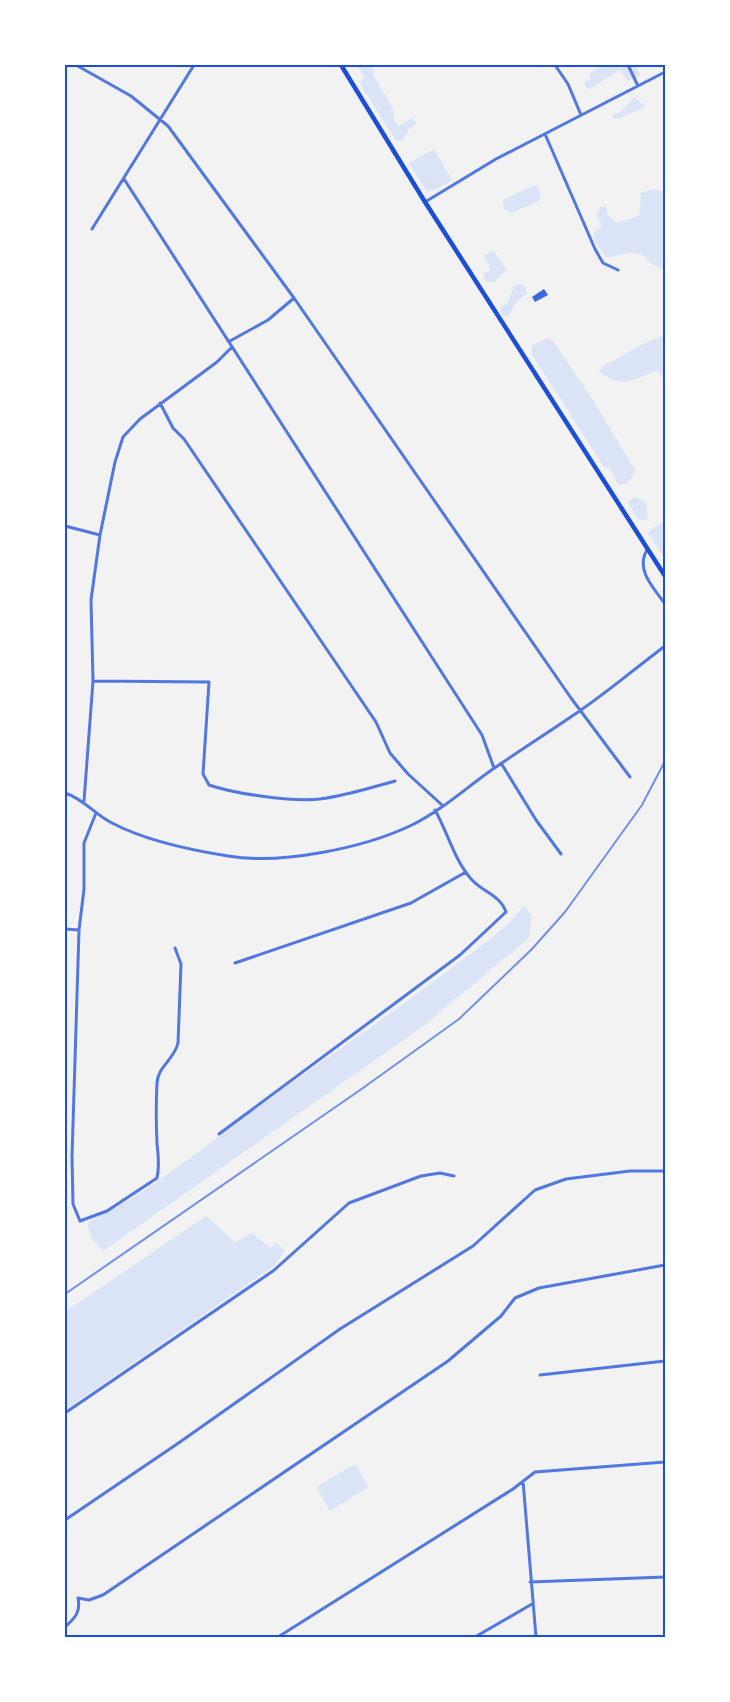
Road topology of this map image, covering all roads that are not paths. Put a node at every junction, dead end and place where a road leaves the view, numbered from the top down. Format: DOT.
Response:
graph roads {
  1 [pos="76,65"];
  2 [pos="194,65"];
  3 [pos="341,65"];
  4 [pos="555,65"];
  5 [pos="628,65"];
  6 [pos="665,72"];
  7 [pos="638,86"];
  8 [pos="581,115"];
  9 [pos="161,120"];
  10 [pos="545,134"];
  11 [pos="124,179"];
  12 [pos="425,202"];
  13 [pos="92,229"];
  14 [pos="618,270"];
  15 [pos="294,298"];
  16 [pos="230,341"];
  17 [pos="232,347"];
  18 [pos="160,403"];
  19 [pos="65,526"];
  20 [pos="100,534"];
  21 [pos="647,550"];
  22 [pos="665,576"];
  23 [pos="665,604"];
  24 [pos="665,646"];
  25 [pos="93,681"];
  26 [pos="582,709"];
  27 [pos="501,763"];
  28 [pos="494,768"];
  29 [pos="630,777"];
  30 [pos="395,781"];
  31 [pos="65,793"];
  32 [pos="84,801"];
  33 [pos="442,805"];
  34 [pos="435,810"];
  35 [pos="96,813"];
  36 [pos="561,854"];
  37 [pos="466,872"];
  38 [pos="65,929"];
  39 [pos="79,930"];
  40 [pos="175,948"];
  41 [pos="235,963"];
  42 [pos="219,1134"];
  43 [pos="65,1157"];
  44 [pos="72,1157"];
  45 [pos="665,1171"];
  46 [pos="454,1176"];
  47 [pos="665,1265"];
  48 [pos="665,1361"];
  49 [pos="540,1375"];
  50 [pos="65,1413"];
  51 [pos="665,1462"];
  52 [pos="523,1481"];
  53 [pos="65,1520"];
  54 [pos="665,1577"];
  55 [pos="530,1582"];
  56 [pos="532,1604"];
  57 [pos="65,1627"];
  58 [pos="278,1637"];
  59 [pos="475,1637"];
  60 [pos="536,1637"];
  1 -- 9 [label="street"];
  2 -- 9 [label="street"];
  3 -- 12 [label="main road"];
  4 -- 8 [label="street"];
  5 -- 7 [label="street"];
  6 -- 7 [label="street"];
  7 -- 8 [label="street"];
  8 -- 10 [label="street"];
  9 -- 11 [label="street"];
  9 -- 15 [label="street"];
  10 -- 12 [label="street"];
  10 -- 14 [label="street"];
  11 -- 13 [label="street"];
  11 -- 16 [label="street"];
  12 -- 21 [label="main road"];
  15 -- 16 [label="street"];
  15 -- 26 [label="street"];
  16 -- 17 [label="street"];
  17 -- 18 [label="street"];
  17 -- 28 [label="street"];
  18 -- 20 [label="street"];
  18 -- 33 [label="street"];
  19 -- 20 [label="street"];
  20 -- 25 [label="street"];
  21 -- 22 [label="main road"];
  21 -- 23 [label="street"];
  24 -- 26 [label="street"];
  25 -- 30 [label="street"];
  25 -- 32 [label="street"];
  26 -- 27 [label="street"];
  26 -- 29 [label="street"];
  27 -- 28 [label="street"];
  27 -- 36 [label="street"];
  28 -- 33 [label="street"];
  31 -- 32 [label="street"];
  32 -- 35 [label="street"];
  33 -- 34 [label="street"];
  34 -- 35 [label="street"];
  34 -- 37 [label="street"];
  35 -- 39 [label="street"];
  37 -- 41 [label="street"];
  37 -- 42 [label="street"];
  38 -- 39 [label="street"];
  39 -- 44 [label="street"];
  40 -- 44 [label="street"];
  43 -- 44 [label="street"];
  45 -- 53 [label="street"];
  46 -- 50 [label="street"];
  47 -- 57 [label="street"];
  48 -- 49 [label="street"];
  51 -- 52 [label="street"];
  52 -- 55 [label="street"];
  52 -- 58 [label="street"];
  54 -- 55 [label="street"];
  55 -- 56 [label="street"];
  56 -- 59 [label="street"];
  56 -- 60 [label="street"];
}
